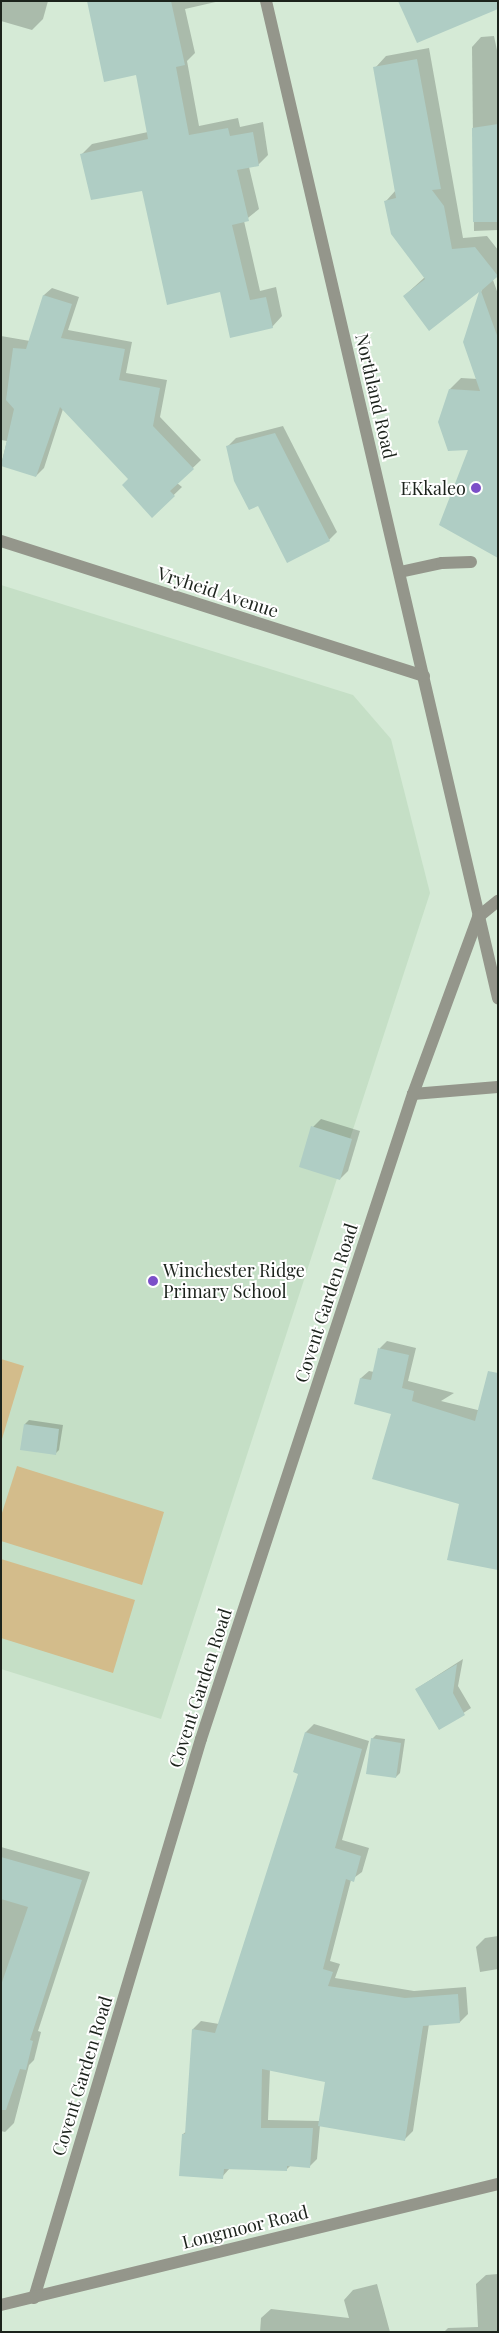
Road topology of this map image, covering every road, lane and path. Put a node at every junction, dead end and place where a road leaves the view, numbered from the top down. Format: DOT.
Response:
graph roads {
  1 [pos="266,1"];
  2 [pos="1,541"];
  3 [pos="471,562"];
  4 [pos="400,572"];
  5 [pos="424,676"];
  6 [pos="498,901"];
  7 [pos="478,917"];
  8 [pos="498,998"];
  9 [pos="498,1087"];
  10 [pos="413,1094"];
  11 [pos="498,2184"];
  12 [pos="34,2298"];
  13 [pos="1,2305"];
  1 -- 4 [label="street, Northland Road"];
  2 -- 5 [label="street, Vryheid Avenue"];
  3 -- 4 [label="street"];
  4 -- 5 [label="street, Northland Road"];
  5 -- 7 [label="street, Northland Road"];
  6 -- 7 [label="street"];
  7 -- 8 [label="street, Northland Road"];
  7 -- 10 [label="street, Covent Garden Road"];
  9 -- 10 [label="street"];
  10 -- 12 [label="street, Covent Garden Road"];
  11 -- 12 [label="street, Longmoor Road"];
  12 -- 13 [label="street, Longmoor Road"];
}
